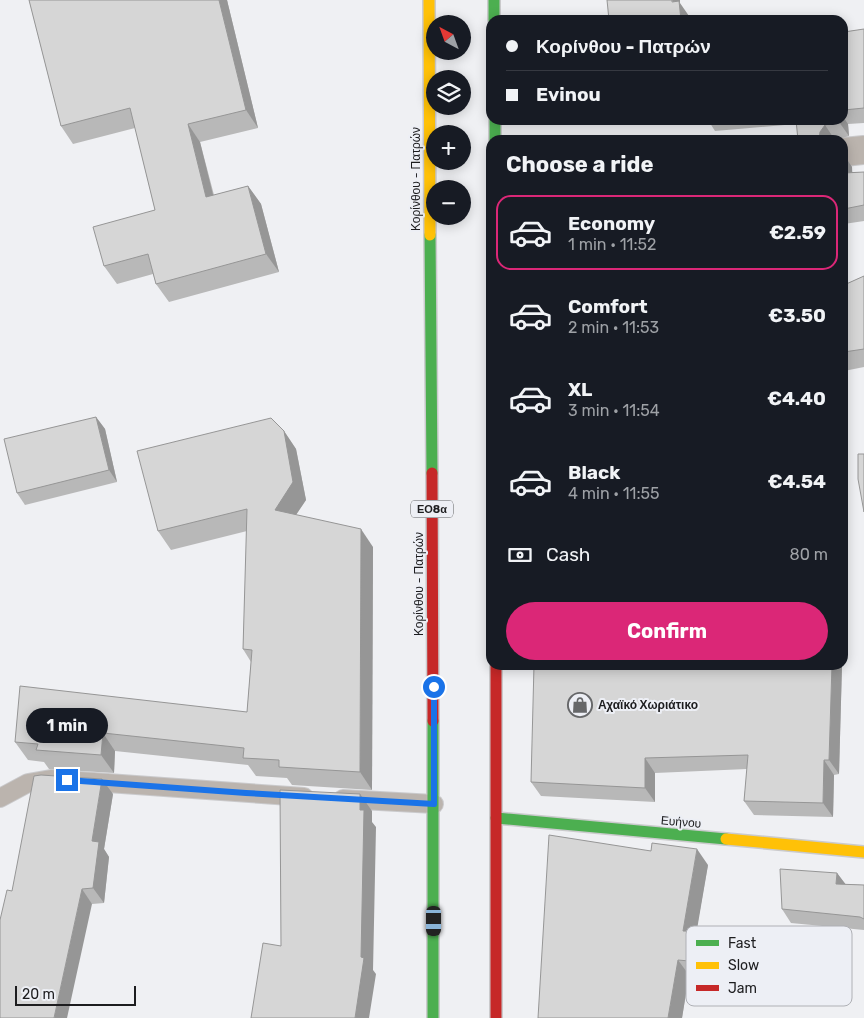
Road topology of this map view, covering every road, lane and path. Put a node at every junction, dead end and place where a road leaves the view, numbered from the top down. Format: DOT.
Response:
graph roads {
  1 [pos="429,0"];
  2 [pos="494,0"];
  3 [pos="494,15"];
  4 [pos="864,150"];
  5 [pos="848,152"];
  6 [pos="496,670"];
  7 [pos="0,798"];
  8 [pos="434,804"];
  9 [pos="496,818"];
  10 [pos="864,852"];
  11 [pos="433,1018"];
  12 [pos="496,1018"];
  1 -- 8 [label="main road, Κορίνθου - Πατρών / ΕΟ8α"];
  2 -- 3 [label="main road"];
  4 -- 5 [label="street"];
  6 -- 9 [label="main road"];
  7 -- 8 [label="lane"];
  8 -- 11 [label="main road, Κορίνθου - Πατρών / ΕΟ8α"];
  9 -- 10 [label="main road, Ευήνου"];
  9 -- 12 [label="main road"];
}
